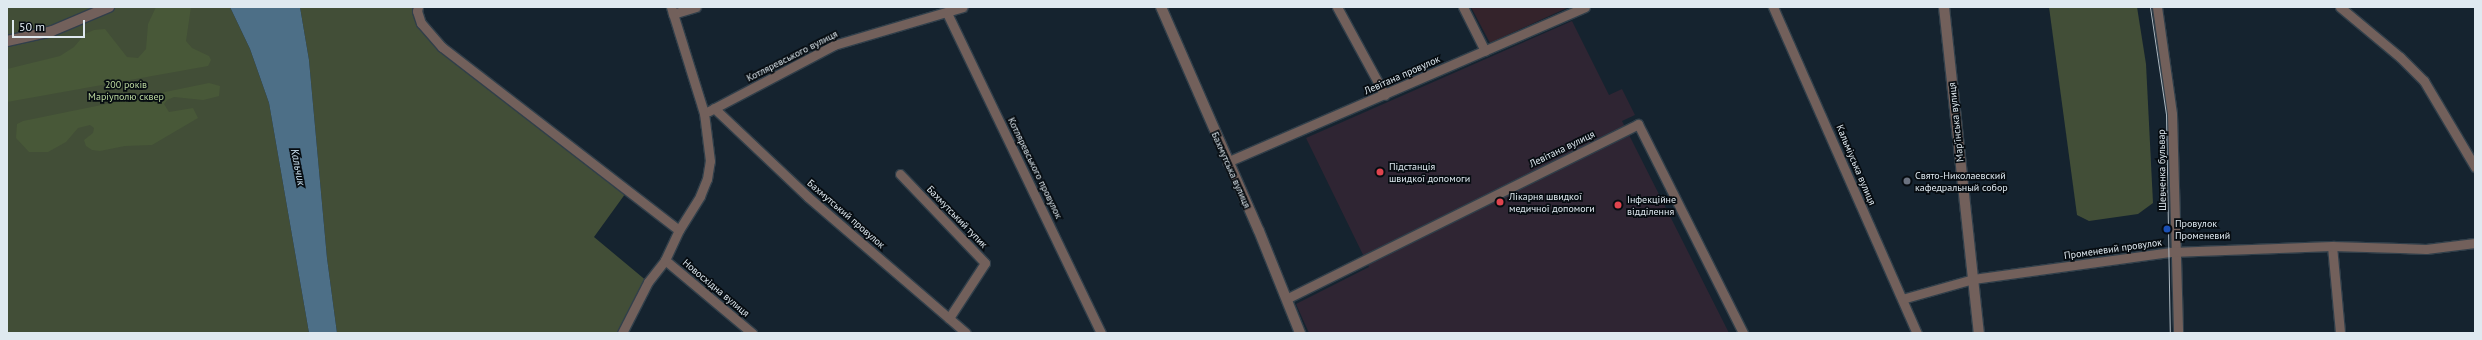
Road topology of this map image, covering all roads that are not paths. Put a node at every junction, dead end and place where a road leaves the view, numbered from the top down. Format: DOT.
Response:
graph roads {
  1 [pos="108,7"];
  2 [pos="696,7"];
  3 [pos="963,7"];
  4 [pos="1161,7"];
  5 [pos="1337,7"];
  6 [pos="1463,7"];
  7 [pos="1585,7"];
  8 [pos="1773,7"];
  9 [pos="1944,7"];
  10 [pos="2157,7"];
  11 [pos="2340,7"];
  12 [pos="417,9"];
  13 [pos="672,10"];
  14 [pos="947,13"];
  15 [pos="7,41"];
  16 [pos="1485,51"];
  17 [pos="1385,95"];
  18 [pos="714,108"];
  19 [pos="704,113"];
  20 [pos="1227,162"];
  21 [pos="2475,167"];
  22 [pos="900,174"];
  23 [pos="679,230"];
  24 [pos="2475,243"];
  25 [pos="2332,246"];
  26 [pos="2175,252"];
  27 [pos="665,260"];
  28 [pos="1973,279"];
  29 [pos="1288,298"];
  30 [pos="1902,299"];
  31 [pos="949,318"];
  32 [pos="622,333"];
  33 [pos="752,333"];
  34 [pos="966,333"];
  35 [pos="1101,333"];
  36 [pos="1300,333"];
  37 [pos="1743,333"];
  38 [pos="1917,333"];
  39 [pos="1979,333"];
  40 [pos="2178,333"];
  41 [pos="2340,333"];
  1 -- 15 [label="street"];
  2 -- 13 [label="street"];
  3 -- 14 [label="street, Котляревського вулиця"];
  4 -- 20 [label="street, Бахмутська вулиця"];
  5 -- 17 [label="street"];
  6 -- 16 [label="street"];
  7 -- 16 [label="street, Левітана провулок"];
  8 -- 30 [label="street, Кальміуська вулиця"];
  9 -- 28 [label="street, Мар'їнська вулиця"];
  10 -- 26 [label="street, Шевченка бульвар"];
  11 -- 21 [label="street"];
  12 -- 23 [label="street"];
  13 -- 19 [label="street"];
  14 -- 18 [label="street, Котляревського вулиця"];
  14 -- 35 [label="street, Котляревського провулок"];
  16 -- 17 [label="street, Левітана провулок"];
  17 -- 20 [label="street, Левітана провулок"];
  18 -- 19 [label="street, Котляревського вулиця"];
  18 -- 31 [label="street, Бахмутський провулок"];
  19 -- 23 [label="street"];
  20 -- 29 [label="street, Бахмутська вулиця"];
  22 -- 31 [label="street, Бахмутський тупик"];
  23 -- 27 [label="street"];
  24 -- 25 [label="street, Променевий провулок"];
  25 -- 26 [label="street, Променевий провулок"];
  25 -- 41 [label="street"];
  26 -- 28 [label="street, Променевий провулок"];
  26 -- 40 [label="street, Шевченка бульвар"];
  27 -- 32 [label="street"];
  27 -- 33 [label="street, Новосхідна вулиця"];
  28 -- 30 [label="street, Променевий провулок"];
  28 -- 39 [label="street, Мар'їнська вулиця"];
  29 -- 36 [label="street, Бахмутська вулиця"];
  29 -- 37 [label="street, Левітана вулиця"];
  30 -- 38 [label="street, Кальміуська вулиця"];
  31 -- 34 [label="street, Бахмутський провулок"];
}
